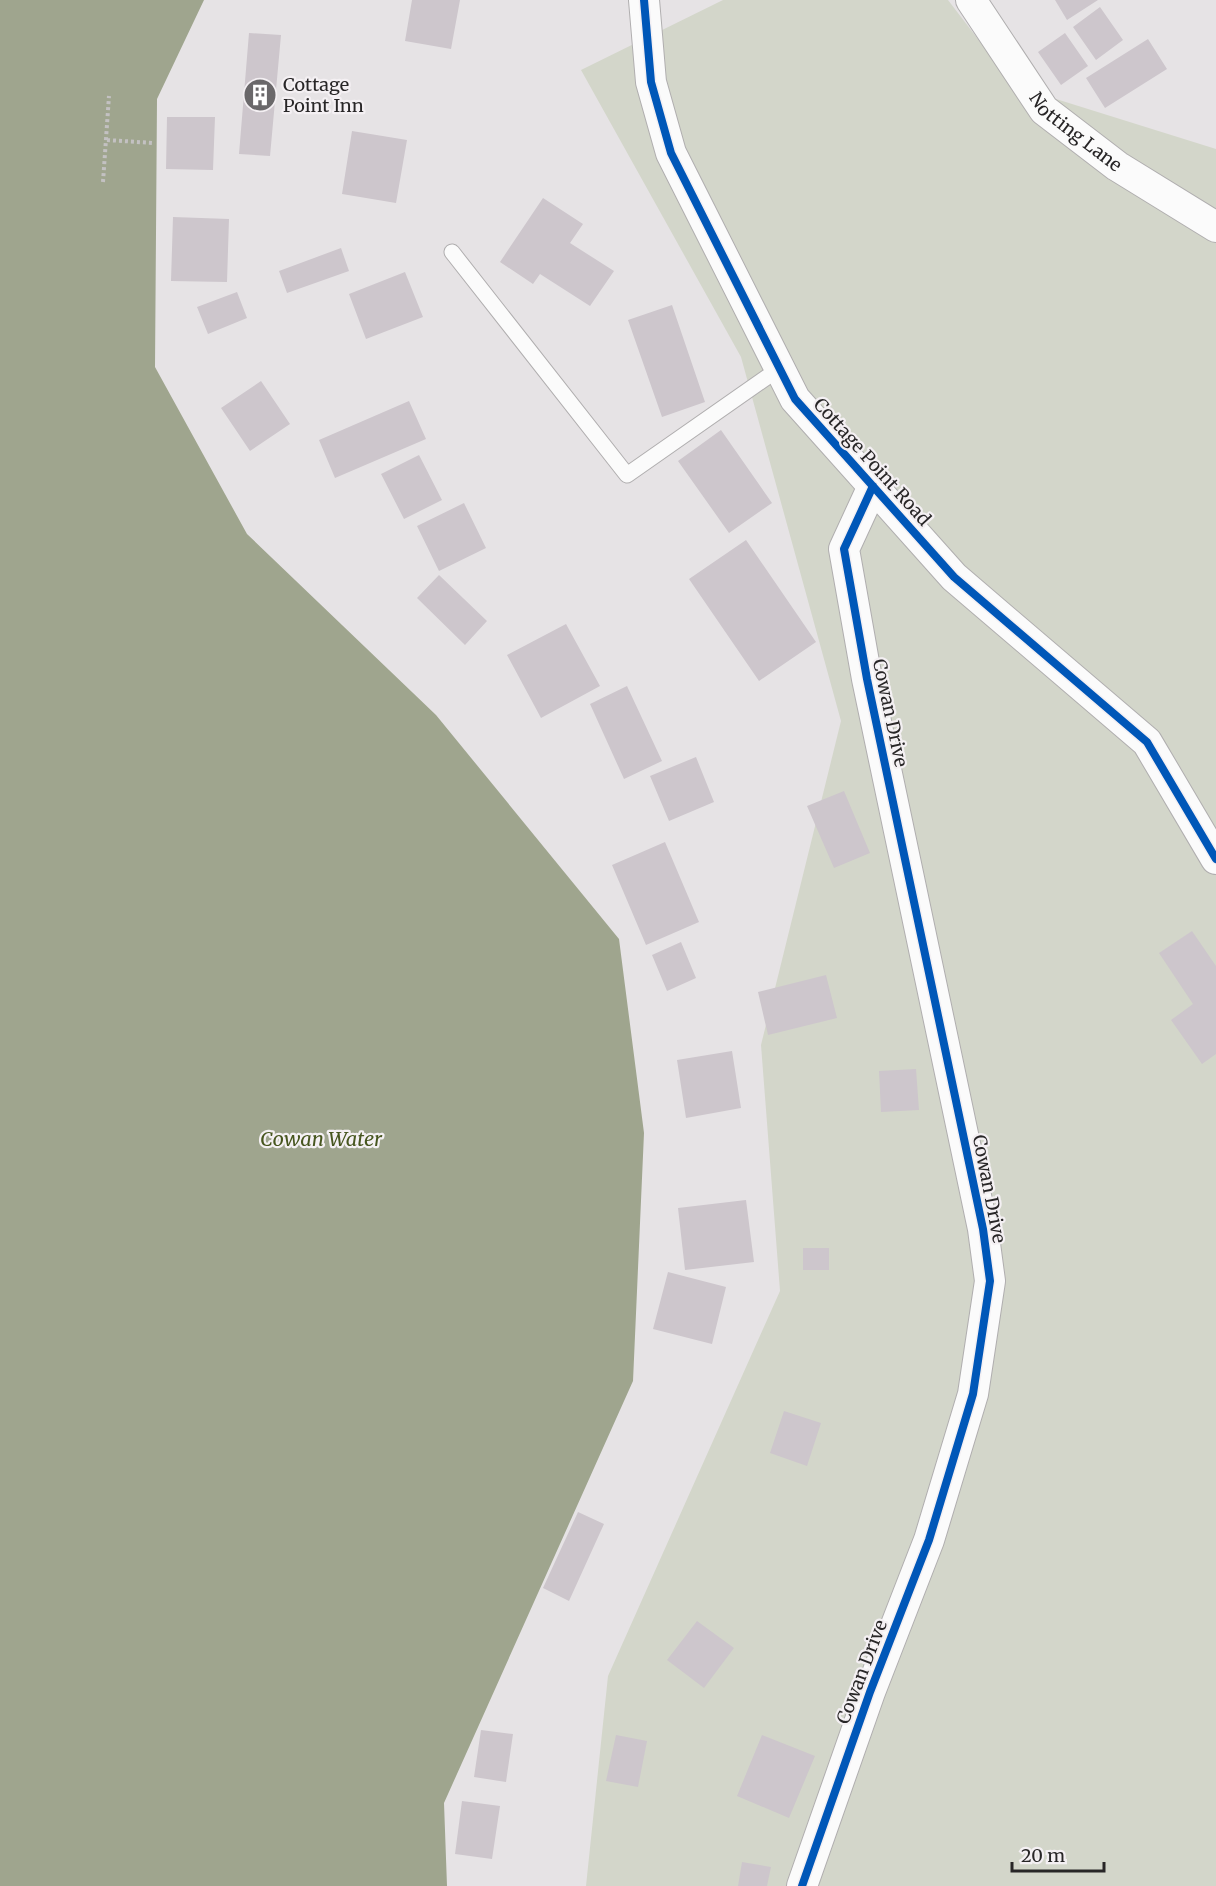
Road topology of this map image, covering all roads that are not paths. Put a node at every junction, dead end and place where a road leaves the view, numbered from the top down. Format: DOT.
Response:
graph roads {
  1 [pos="644,0"];
  2 [pos="971,0"];
  3 [pos="1216,227"];
  4 [pos="452,252"];
  5 [pos="780,368"];
  6 [pos="873,486"];
  7 [pos="1216,859"];
  8 [pos="802,1886"];
  1 -- 5 [label="street, Cottage Point Road"];
  2 -- 3 [label="street, Notting Lane"];
  4 -- 5 [label="lane"];
  5 -- 6 [label="street, Cottage Point Road"];
  6 -- 7 [label="street, Cottage Point Road"];
  6 -- 8 [label="street, Cowan Drive"];
}
